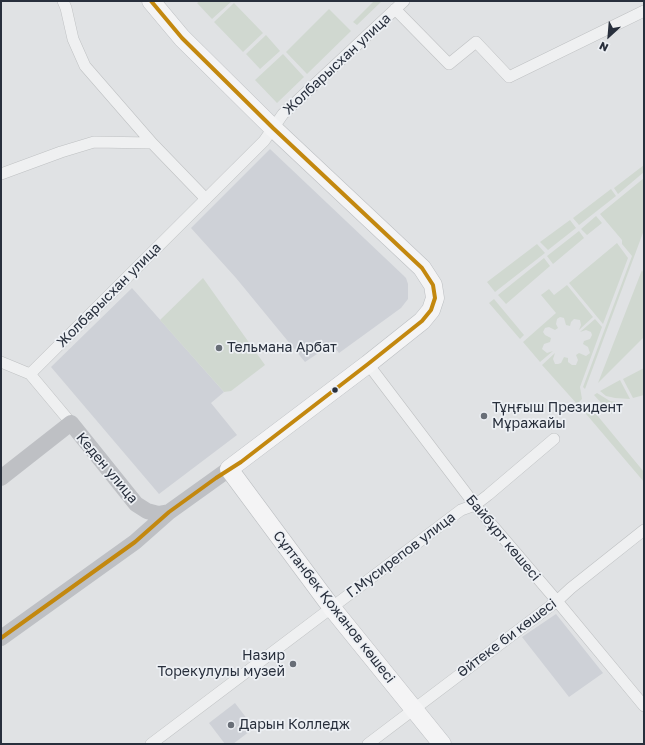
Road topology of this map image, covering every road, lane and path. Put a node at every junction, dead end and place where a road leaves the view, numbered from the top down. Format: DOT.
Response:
graph roads {
  1 [pos="63,1"];
  2 [pos="150,1"];
  3 [pos="404,1"];
  4 [pos="395,10"];
  5 [pos="644,11"];
  6 [pos="273,128"];
  7 [pos="152,143"];
  8 [pos="1,174"];
  9 [pos="206,199"];
  10 [pos="1,362"];
  11 [pos="368,364"];
  12 [pos="30,374"];
  13 [pos="71,423"];
  14 [pos="554,439"];
  15 [pos="229,469"];
  16 [pos="1,478"];
  17 [pos="474,505"];
  18 [pos="169,512"];
  19 [pos="644,530"];
  20 [pos="557,601"];
  21 [pos="332,608"];
  22 [pos="1,638"];
  23 [pos="644,706"];
  24 [pos="414,710"];
  25 [pos="151,744"];
  26 [pos="368,744"];
  27 [pos="442,744"];
  1 -- 7 [label="street"];
  2 -- 6 [label="main road"];
  3 -- 4 [label="street, Жолбарысхан улица"];
  4 -- 5 [label="street"];
  4 -- 6 [label="street, Жолбарысхан улица"];
  6 -- 9 [label="street, Жолбарысхан улица"];
  6 -- 11 [label="main road"];
  7 -- 8 [label="street"];
  7 -- 9 [label="street"];
  9 -- 12 [label="street, Жолбарысхан улица"];
  10 -- 12 [label="street"];
  11 -- 15 [label="main road"];
  11 -- 17 [label="street, Байбұрт көшесі"];
  12 -- 13 [label="street"];
  13 -- 16 [label="main road"];
  13 -- 18 [label="main road, Кеден улица"];
  14 -- 17 [label="street, Г.Мусирепов улица"];
  15 -- 18 [label="main road"];
  15 -- 21 [label="main road, Сұлтанбек Қожанов көшесі"];
  17 -- 20 [label="street, Байбұрт көшесі"];
  17 -- 21 [label="street, Г.Мусирепов улица"];
  18 -- 22 [label="main road"];
  19 -- 20 [label="street, Әйтеке би көшесі"];
  20 -- 23 [label="street, Байбұрт көшесі"];
  20 -- 24 [label="street, Әйтеке би көшесі"];
  21 -- 24 [label="main road, Сұлтанбек Қожанов көшесі"];
  21 -- 25 [label="street, Г.Мусирепов улица"];
  24 -- 26 [label="street, Әйтеке би көшесі"];
  24 -- 27 [label="main road, Сұлтанбек Қожанов көшесі"];
}
